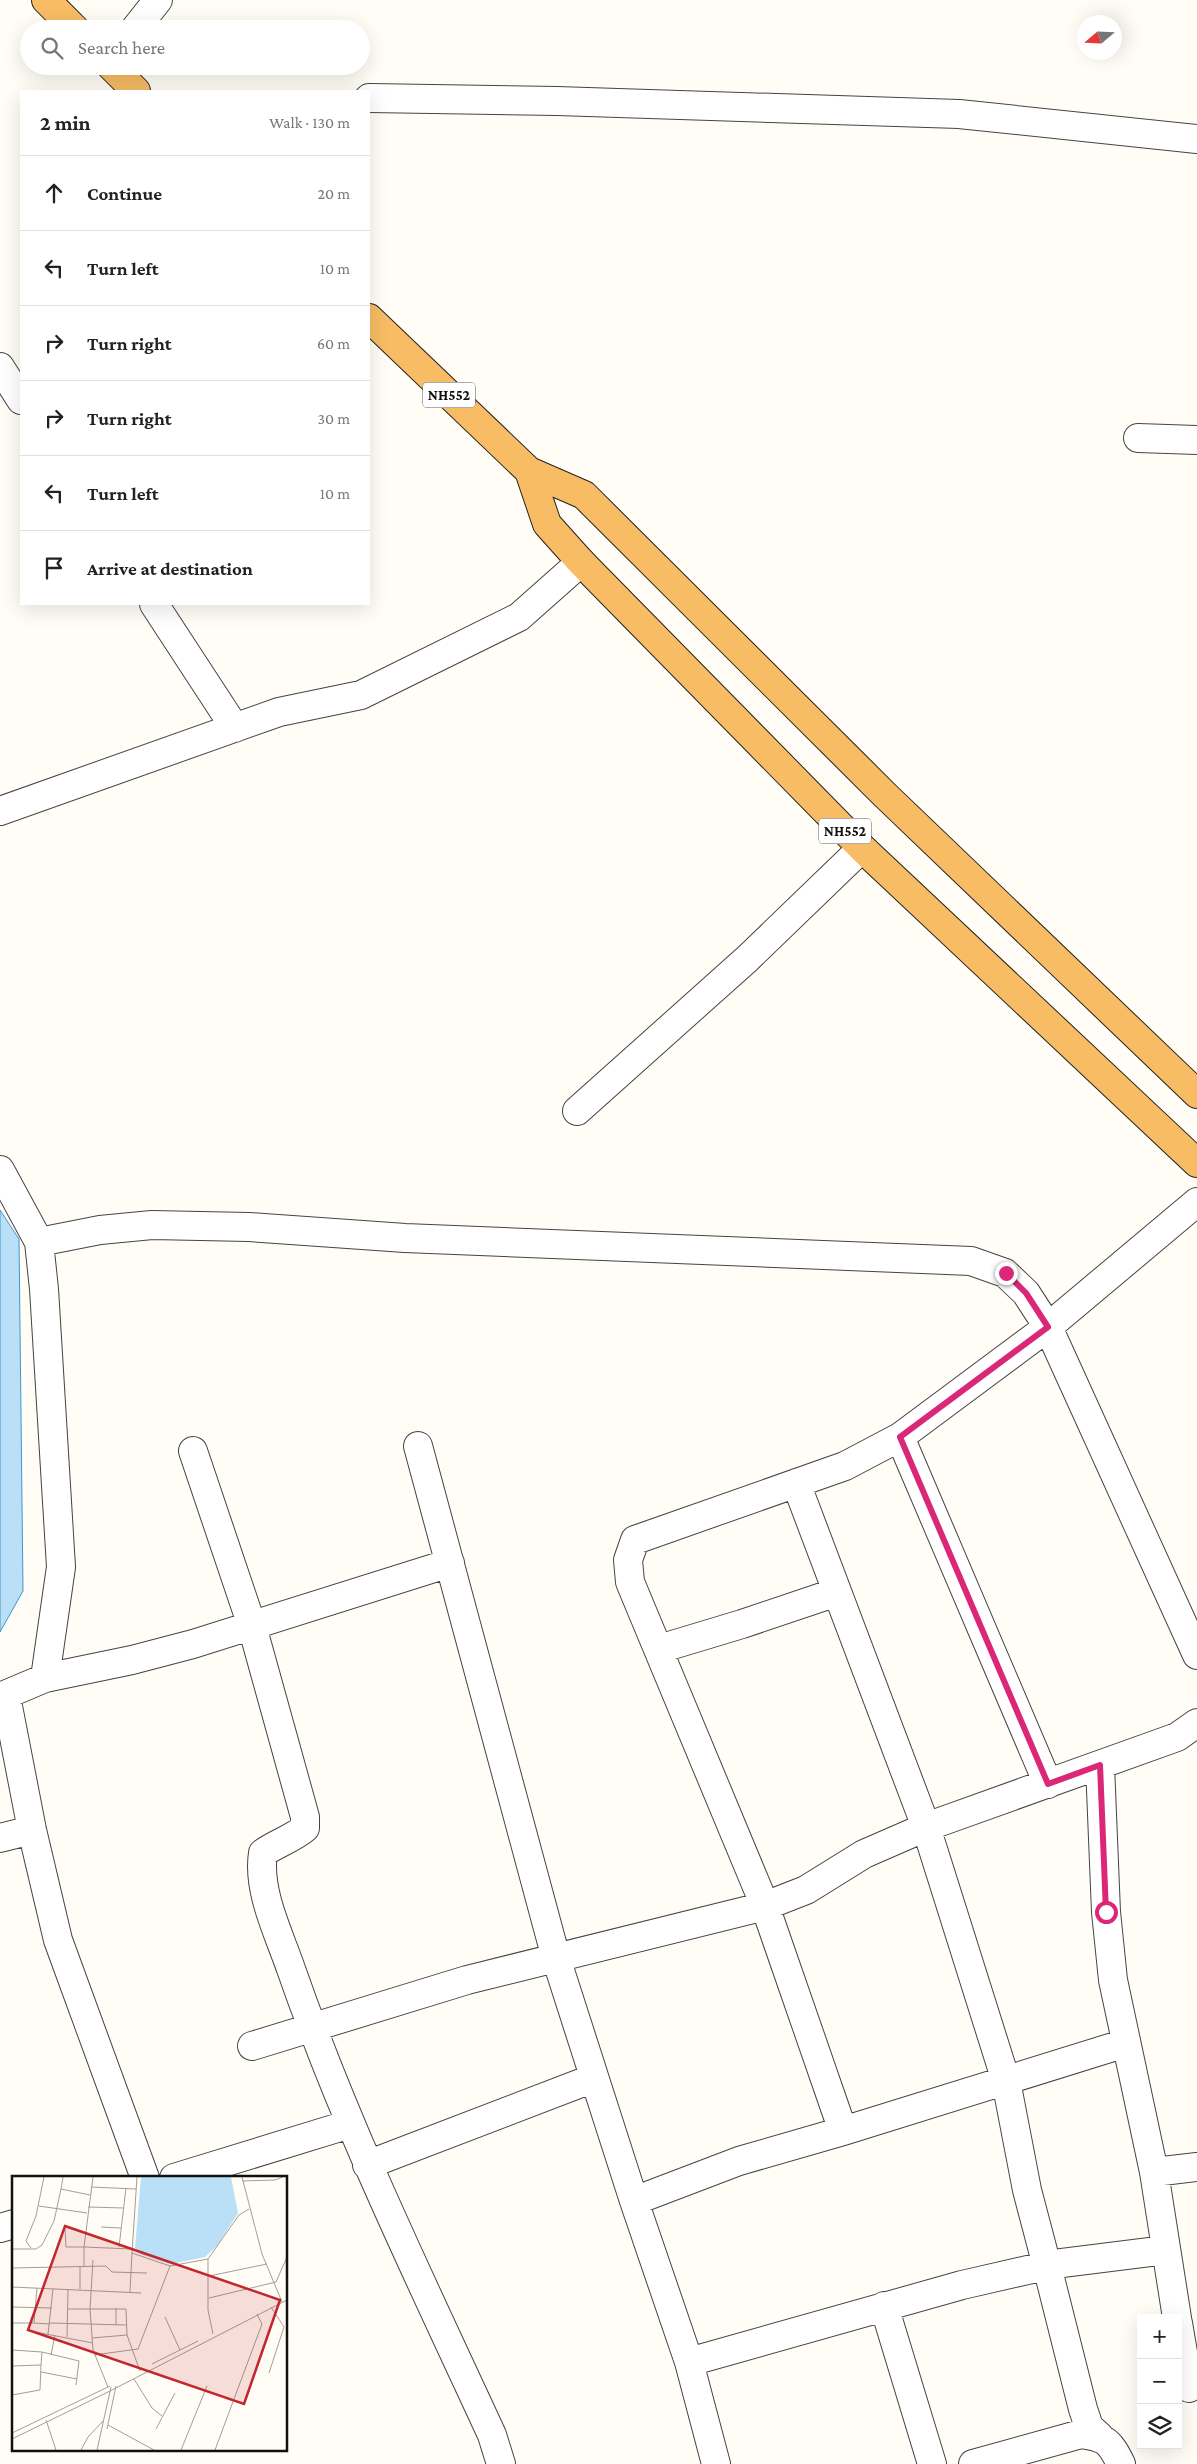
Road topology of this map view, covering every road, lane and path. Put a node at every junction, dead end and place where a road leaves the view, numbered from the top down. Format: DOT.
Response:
graph roads {
  1 [pos="46,0"];
  2 [pos="158,0"];
  3 [pos="66,20"];
  4 [pos="142,20"];
  5 [pos="120,75"];
  6 [pos="135,90"];
  7 [pos="370,98"];
  8 [pos="1197,139"];
  9 [pos="370,319"];
  10 [pos="0,367"];
  11 [pos="20,398"];
  12 [pos="1138,438"];
  13 [pos="1197,440"];
  14 [pos="529,471"];
  15 [pos="581,562"];
  16 [pos="155,605"];
  17 [pos="235,728"];
  18 [pos="2,805"];
  19 [pos="862,848"];
  20 [pos="1197,1094"];
  21 [pos="577,1111"];
  22 [pos="1197,1163"];
  23 [pos="0,1170"];
  24 [pos="1197,1202"];
  25 [pos="39,1242"];
  26 [pos="1048,1327"];
  27 [pos="900,1437"];
  28 [pos="418,1446"];
  29 [pos="193,1450"];
  30 [pos="796,1483"];
  31 [pos="450,1563"];
  32 [pos="837,1592"];
  33 [pos="252,1626"];
  34 [pos="658,1649"];
  35 [pos="1197,1655"];
  36 [pos="45,1678"];
  37 [pos="3,1696"];
  38 [pos="1197,1723"];
  39 [pos="1100,1765"];
  40 [pos="1048,1784"];
  41 [pos="926,1828"];
  42 [pos="32,1830"];
  43 [pos="0,1838"];
  44 [pos="765,1906"];
  45 [pos="556,1958"];
  46 [pos="312,2029"];
  47 [pos="1126,2043"];
  48 [pos="252,2046"];
  49 [pos="594,2078"];
  50 [pos="1006,2081"];
  51 [pos="350,2124"];
  52 [pos="843,2131"];
  53 [pos="367,2165"];
  54 [pos="1197,2167"];
  55 [pos="1154,2172"];
  56 [pos="144,2176"];
  57 [pos="181,2176"];
  58 [pos="634,2201"];
  59 [pos="1166,2250"];
  60 [pos="1050,2265"];
  61 [pos="884,2306"];
  62 [pos="1176,2314"];
  63 [pos="1182,2347"];
  64 [pos="689,2362"];
  65 [pos="1189,2388"];
  66 [pos="1099,2436"];
  67 [pos="501,2464"];
  68 [pos="716,2464"];
  69 [pos="932,2464"];
  70 [pos="973,2464"];
  71 [pos="1121,2464"];
  1 -- 3 [label="highway"];
  2 -- 4 [label="street"];
  5 -- 6 [label="highway"];
  7 -- 8 [label="street"];
  9 -- 14 [label="highway, NH552"];
  10 -- 11 [label="street"];
  12 -- 13 [label="street"];
  14 -- 15 [label="highway, NH552"];
  14 -- 20 [label="highway, NH552"];
  15 -- 17 [label="street"];
  15 -- 19 [label="highway, NH552"];
  16 -- 17 [label="street"];
  17 -- 18 [label="street"];
  19 -- 21 [label="street"];
  19 -- 22 [label="highway, NH552"];
  23 -- 25 [label="street"];
  24 -- 26 [label="street"];
  25 -- 26 [label="street"];
  25 -- 36 [label="street"];
  26 -- 27 [label="street"];
  26 -- 35 [label="street"];
  27 -- 30 [label="street"];
  27 -- 40 [label="street"];
  28 -- 31 [label="street"];
  29 -- 33 [label="street"];
  30 -- 32 [label="street"];
  30 -- 34 [label="street"];
  31 -- 33 [label="street"];
  31 -- 45 [label="street"];
  32 -- 34 [label="street"];
  32 -- 41 [label="street"];
  33 -- 36 [label="street"];
  33 -- 46 [label="street"];
  34 -- 44 [label="street"];
  36 -- 37 [label="street"];
  37 -- 42 [label="street"];
  38 -- 39 [label="street"];
  39 -- 40 [label="street"];
  39 -- 47 [label="street"];
  40 -- 41 [label="street"];
  41 -- 44 [label="street"];
  41 -- 50 [label="street"];
  42 -- 43 [label="street"];
  42 -- 56 [label="street"];
  44 -- 45 [label="street"];
  44 -- 52 [label="street"];
  45 -- 46 [label="street"];
  45 -- 49 [label="street"];
  46 -- 48 [label="street"];
  46 -- 51 [label="street"];
  47 -- 50 [label="street"];
  47 -- 55 [label="street"];
  49 -- 53 [label="street"];
  49 -- 58 [label="street"];
  50 -- 52 [label="street"];
  50 -- 60 [label="street"];
  51 -- 53 [label="street"];
  51 -- 57 [label="street"];
  52 -- 58 [label="street"];
  53 -- 67 [label="street"];
  54 -- 55 [label="street"];
  55 -- 59 [label="street"];
  58 -- 64 [label="street"];
  59 -- 60 [label="street"];
  59 -- 62 [label="street"];
  60 -- 61 [label="street"];
  60 -- 66 [label="street"];
  61 -- 64 [label="street"];
  61 -- 69 [label="street"];
  63 -- 65 [label="street"];
  64 -- 68 [label="street"];
  66 -- 70 [label="street"];
  66 -- 71 [label="street"];
}
